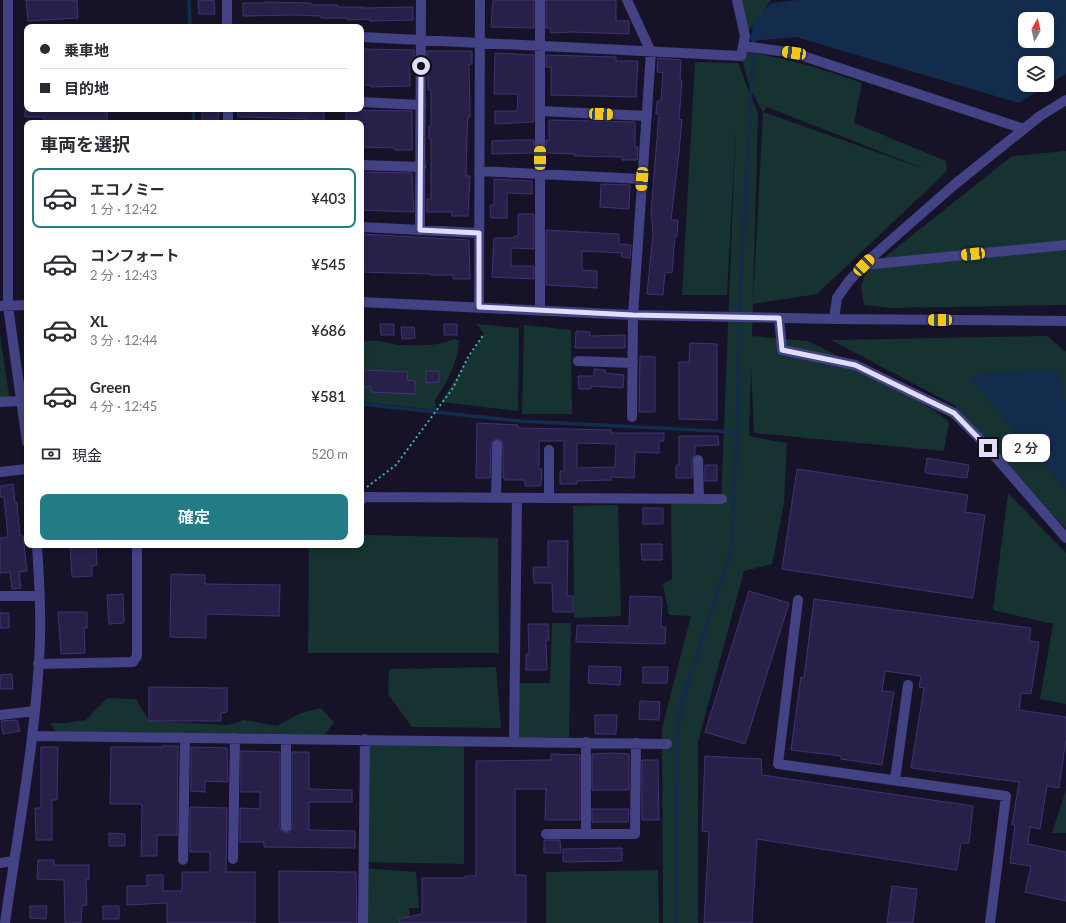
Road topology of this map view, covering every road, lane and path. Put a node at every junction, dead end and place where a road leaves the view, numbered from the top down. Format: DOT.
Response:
graph roads {
  1 [pos="8,0"];
  2 [pos="227,0"];
  3 [pos="421,0"];
  4 [pos="480,0"];
  5 [pos="540,0"];
  6 [pos="627,0"];
  7 [pos="737,0"];
  8 [pos="227,24"];
  9 [pos="4,33"];
  10 [pos="364,37"];
  11 [pos="421,40"];
  12 [pos="480,43"];
  13 [pos="540,46"];
  14 [pos="743,46"];
  15 [pos="651,52"];
  16 [pos="1066,100"];
  17 [pos="364,102"];
  18 [pos="421,105"];
  19 [pos="540,111"];
  20 [pos="646,116"];
  21 [pos="1024,129"];
  22 [pos="364,165"];
  23 [pos="420,167"];
  24 [pos="479,171"];
  25 [pos="540,173"];
  26 [pos="642,179"];
  27 [pos="364,227"];
  28 [pos="420,230"];
  29 [pos="479,233"];
  30 [pos="1066,245"];
  31 [pos="864,265"];
  32 [pos="364,302"];
  33 [pos="24,305"];
  34 [pos="4,306"];
  35 [pos="479,307"];
  36 [pos="540,310"];
  37 [pos="633,315"];
  38 [pos="779,318"];
  39 [pos="834,319"];
  40 [pos="1066,321"];
  41 [pos="484,334"];
  42 [pos="578,361"];
  43 [pos="632,363"];
  44 [pos="21,401"];
  45 [pos="0,402"];
  46 [pos="632,417"];
  47 [pos="24,422"];
  48 [pos="497,445"];
  49 [pos="549,450"];
  50 [pos="698,460"];
  51 [pos="24,469"];
  52 [pos="0,472"];
  53 [pos="364,494"];
  54 [pos="496,498"];
  55 [pos="517,498"];
  56 [pos="549,498"];
  57 [pos="364,499"];
  58 [pos="700,499"];
  59 [pos="722,499"];
  60 [pos="1066,538"];
  61 [pos="37,548"];
  62 [pos="137,548"];
  63 [pos="0,596"];
  64 [pos="40,596"];
  65 [pos="798,600"];
  66 [pos="38,664"];
  67 [pos="908,685"];
  68 [pos="35,711"];
  69 [pos="0,715"];
  70 [pos="32,736"];
  71 [pos="185,738"];
  72 [pos="236,738"];
  73 [pos="286,739"];
  74 [pos="365,739"];
  75 [pos="514,741"];
  76 [pos="586,742"];
  77 [pos="636,743"];
  78 [pos="667,744"];
  79 [pos="895,780"];
  80 [pos="286,826"];
  81 [pos="546,834"];
  82 [pos="586,834"];
  83 [pos="233,859"];
  84 [pos="183,860"];
  85 [pos="13,861"];
  86 [pos="0,863"];
  87 [pos="5,923"];
  88 [pos="363,923"];
  89 [pos="990,923"];
  1 -- 9 [label="street"];
  2 -- 8 [label="street"];
  3 -- 11 [label="street"];
  4 -- 12 [label="street"];
  5 -- 13 [label="street"];
  6 -- 15 [label="street"];
  7 -- 14 [label="street"];
  9 -- 34 [label="street"];
  10 -- 11 [label="street"];
  11 -- 12 [label="street"];
  11 -- 18 [label="street"];
  12 -- 13 [label="street"];
  12 -- 24 [label="street"];
  13 -- 15 [label="street"];
  13 -- 19 [label="street"];
  14 -- 15 [label="street"];
  14 -- 21 [label="street"];
  15 -- 20 [label="street"];
  16 -- 21 [label="street"];
  17 -- 18 [label="street"];
  18 -- 23 [label="street"];
  19 -- 20 [label="street"];
  19 -- 25 [label="street"];
  20 -- 26 [label="street"];
  21 -- 31 [label="street"];
  22 -- 23 [label="street"];
  23 -- 28 [label="street"];
  24 -- 25 [label="street"];
  24 -- 29 [label="street"];
  25 -- 26 [label="street"];
  25 -- 36 [label="street"];
  26 -- 37 [label="street"];
  27 -- 28 [label="street"];
  28 -- 29 [label="street"];
  29 -- 35 [label="street"];
  30 -- 31 [label="street"];
  31 -- 39 [label="street"];
  32 -- 35 [label="street"];
  33 -- 34 [label="street"];
  34 -- 44 [label="street"];
  35 -- 36 [label="street"];
  36 -- 37 [label="street"];
  37 -- 38 [label="street"];
  37 -- 43 [label="street"];
  38 -- 39 [label="street"];
  38 -- 60 [label="street"];
  39 -- 40 [label="street"];
  41 -- 53 [label="path"];
  42 -- 43 [label="street"];
  43 -- 46 [label="street"];
  44 -- 45 [label="street"];
  44 -- 47 [label="street"];
  48 -- 54 [label="street"];
  49 -- 56 [label="street"];
  50 -- 58 [label="street"];
  51 -- 52 [label="street"];
  54 -- 55 [label="street"];
  54 -- 57 [label="street"];
  55 -- 56 [label="street"];
  55 -- 75 [label="street"];
  56 -- 58 [label="street"];
  58 -- 59 [label="street"];
  61 -- 64 [label="street"];
  62 -- 66 [label="street"];
  63 -- 64 [label="street"];
  64 -- 66 [label="street"];
  65 -- 79 [label="street"];
  66 -- 68 [label="street"];
  67 -- 79 [label="street"];
  68 -- 69 [label="street"];
  68 -- 70 [label="street"];
  70 -- 71 [label="street"];
  70 -- 85 [label="street"];
  71 -- 72 [label="street"];
  71 -- 84 [label="street"];
  72 -- 73 [label="street"];
  72 -- 83 [label="street"];
  73 -- 74 [label="street"];
  73 -- 80 [label="street"];
  74 -- 75 [label="street"];
  74 -- 88 [label="street"];
  75 -- 76 [label="street"];
  76 -- 77 [label="street"];
  76 -- 82 [label="street"];
  77 -- 78 [label="street"];
  77 -- 82 [label="street"];
  79 -- 89 [label="street"];
  81 -- 82 [label="street"];
  85 -- 86 [label="street"];
  85 -- 87 [label="street"];
}
